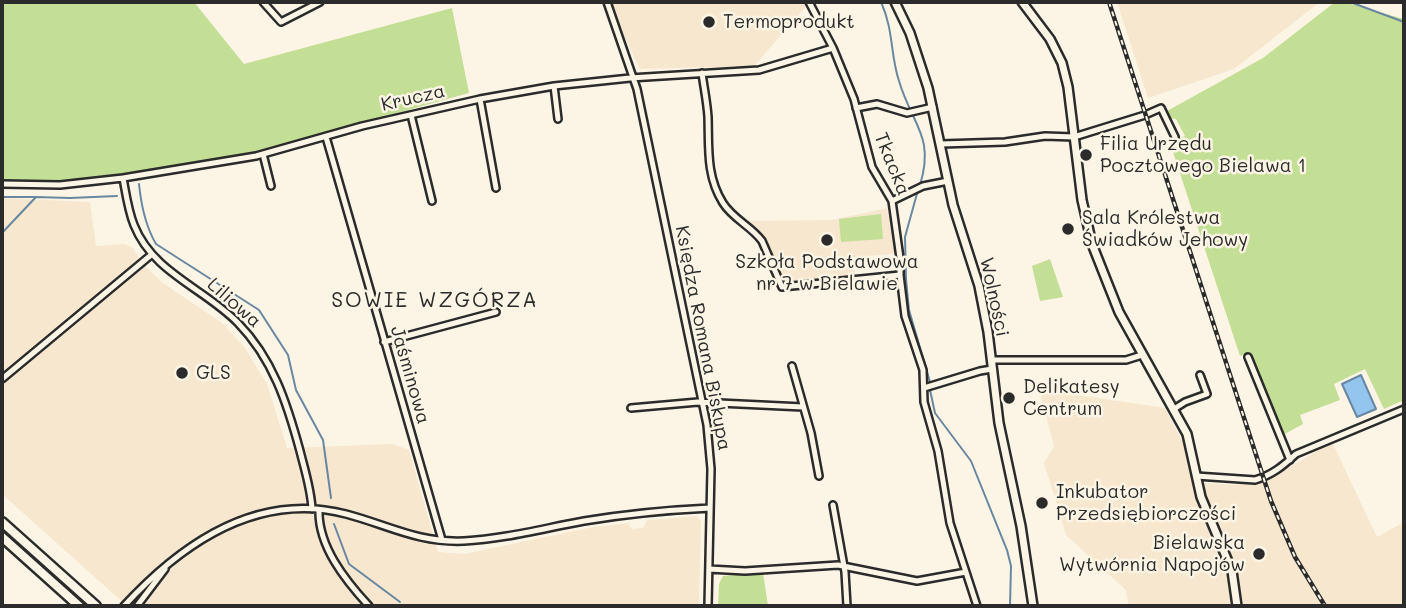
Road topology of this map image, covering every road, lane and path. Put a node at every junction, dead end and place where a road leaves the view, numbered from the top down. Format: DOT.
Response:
graph roads {
  1 [pos="263,2"];
  2 [pos="320,2"];
  3 [pos="607,2"];
  4 [pos="818,2"];
  5 [pos="895,2"];
  6 [pos="1021,2"];
  7 [pos="810,4"];
  8 [pos="833,48"];
  9 [pos="702,73"];
  10 [pos="635,78"];
  11 [pos="554,86"];
  12 [pos="480,99"];
  13 [pos="933,107"];
  14 [pos="856,108"];
  15 [pos="411,115"];
  16 [pos="558,119"];
  17 [pos="326,137"];
  18 [pos="1074,137"];
  19 [pos="1175,137"];
  20 [pos="941,144"];
  21 [pos="263,154"];
  22 [pos="124,178"];
  23 [pos="948,181"];
  24 [pos="2,184"];
  25 [pos="271,186"];
  26 [pos="496,188"];
  27 [pos="432,201"];
  28 [pos="892,201"];
  29 [pos="151,255"];
  30 [pos="900,275"];
  31 [pos="496,312"];
  32 [pos="384,342"];
  33 [pos="1142,355"];
  34 [pos="1248,357"];
  35 [pos="992,365"];
  36 [pos="792,366"];
  37 [pos="1200,375"];
  38 [pos="2,379"];
  39 [pos="924,388"];
  40 [pos="703,402"];
  41 [pos="803,407"];
  42 [pos="631,408"];
  43 [pos="1174,409"];
  44 [pos="1404,409"];
  45 [pos="1290,460"];
  46 [pos="819,476"];
  47 [pos="1196,476"];
  48 [pos="833,505"];
  49 [pos="710,508"];
  50 [pos="315,509"];
  51 [pos="2,522"];
  52 [pos="2,537"];
  53 [pos="442,540"];
  54 [pos="167,566"];
  55 [pos="844,566"];
  56 [pos="709,569"];
  57 [pos="966,572"];
  58 [pos="79,606"];
  59 [pos="96,606"];
  60 [pos="124,606"];
  61 [pos="137,606"];
  62 [pos="369,606"];
  63 [pos="708,606"];
  64 [pos="847,606"];
  65 [pos="977,606"];
  66 [pos="1033,606"];
  67 [pos="1237,606"];
  1 -- 2 [label="street"];
  3 -- 10 [label="street, Księdza Romana Biskupa"];
  4 -- 7 [label="street"];
  5 -- 13 [label="street, Wolności"];
  6 -- 18 [label="street"];
  7 -- 8 [label="street, Tkacka"];
  8 -- 9 [label="street, Krucza"];
  8 -- 14 [label="street, Tkacka"];
  9 -- 10 [label="street, Krucza"];
  9 -- 30 [label="street"];
  10 -- 11 [label="street, Krucza"];
  10 -- 40 [label="street, Księdza Romana Biskupa"];
  11 -- 12 [label="street, Krucza"];
  11 -- 16 [label="street"];
  12 -- 15 [label="street, Krucza"];
  12 -- 26 [label="street"];
  13 -- 14 [label="street"];
  13 -- 20 [label="street, Wolności"];
  14 -- 28 [label="street, Tkacka"];
  15 -- 17 [label="street, Krucza"];
  15 -- 27 [label="street"];
  17 -- 21 [label="street, Krucza"];
  17 -- 32 [label="street, Jaśminowa"];
  18 -- 19 [label="street"];
  18 -- 20 [label="street"];
  18 -- 33 [label="street"];
  20 -- 23 [label="street, Wolności"];
  21 -- 22 [label="street, Krucza"];
  21 -- 25 [label="street"];
  22 -- 24 [label="street, Krucza"];
  22 -- 29 [label="street, Liliowa"];
  23 -- 28 [label="street"];
  23 -- 35 [label="street, Wolności"];
  28 -- 30 [label="street, Tkacka"];
  29 -- 38 [label="street"];
  29 -- 50 [label="street, Liliowa"];
  30 -- 39 [label="street, Tkacka"];
  31 -- 32 [label="street"];
  32 -- 53 [label="street, Jaśminowa"];
  33 -- 35 [label="street"];
  33 -- 43 [label="street"];
  34 -- 45 [label="street"];
  35 -- 39 [label="street"];
  35 -- 66 [label="street, Wolności"];
  36 -- 41 [label="street"];
  37 -- 43 [label="street"];
  39 -- 57 [label="street, Tkacka"];
  40 -- 41 [label="street"];
  40 -- 42 [label="street"];
  40 -- 49 [label="street, Księdza Romana Biskupa"];
  41 -- 46 [label="street"];
  43 -- 47 [label="street"];
  44 -- 45 [label="street"];
  45 -- 47 [label="street"];
  47 -- 67 [label="street"];
  48 -- 55 [label="street"];
  49 -- 53 [label="street"];
  49 -- 56 [label="street, Księdza Romana Biskupa"];
  50 -- 53 [label="street"];
  50 -- 54 [label="street"];
  50 -- 62 [label="street, Liliowa"];
  51 -- 59 [label="main road"];
  52 -- 58 [label="main road"];
  54 -- 60 [label="street"];
  54 -- 61 [label="street"];
  55 -- 56 [label="street"];
  55 -- 57 [label="street"];
  55 -- 64 [label="street"];
  56 -- 63 [label="street, Księdza Romana Biskupa"];
  57 -- 65 [label="street, Tkacka"];
}
